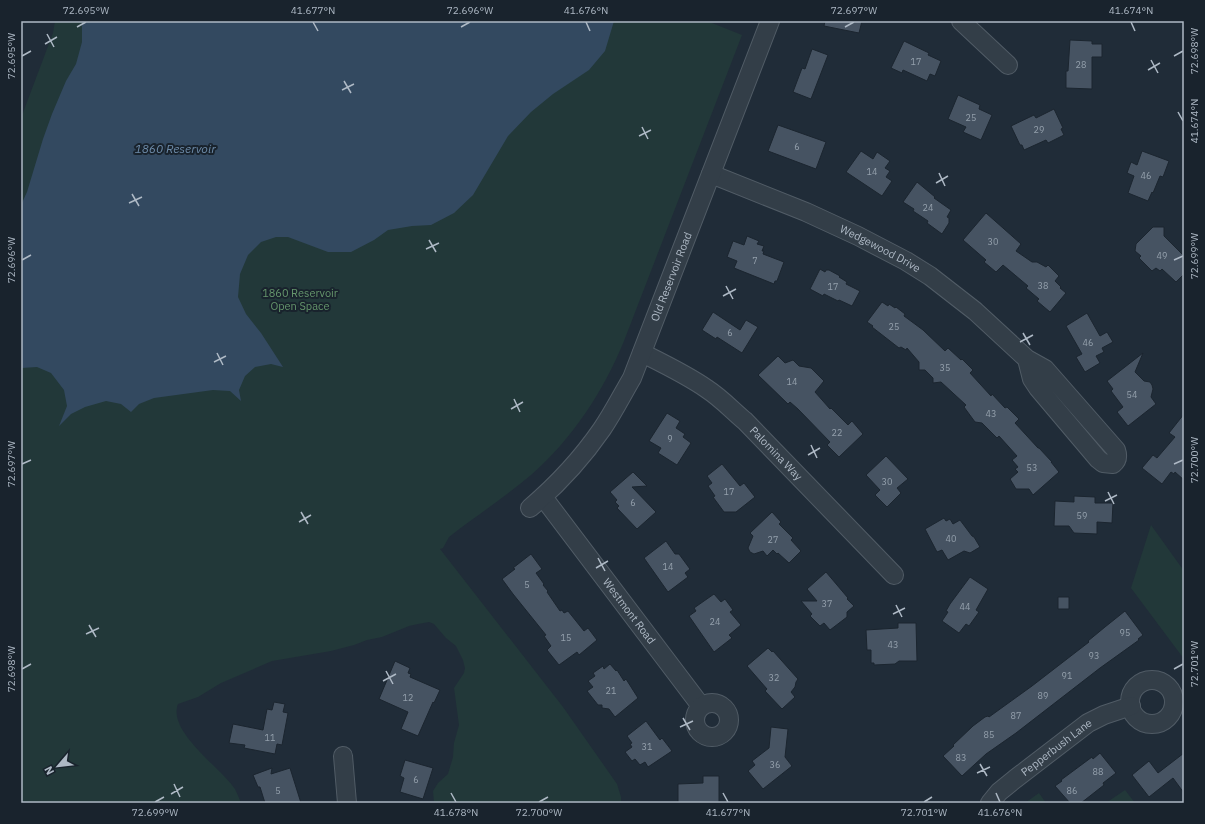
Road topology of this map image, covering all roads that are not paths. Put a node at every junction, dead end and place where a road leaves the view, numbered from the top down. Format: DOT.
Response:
graph roads {
  1 [pos="770,21"];
  2 [pos="961,21"];
  3 [pos="1008,65"];
  4 [pos="711,174"];
  5 [pos="642,353"];
  6 [pos="1027,359"];
  7 [pos="537,503"];
  8 [pos="894,575"];
  9 [pos="702,706"];
  10 [pos="1131,706"];
  11 [pos="343,756"];
  12 [pos="347,803"];
  13 [pos="990,803"];
  1 -- 4 [label="street, Old Reservoir Road"];
  2 -- 3 [label="street"];
  4 -- 5 [label="street, Old Reservoir Road"];
  4 -- 6 [label="street, Wedgewood Drive"];
  5 -- 7 [label="street, Old Reservoir Road"];
  5 -- 8 [label="street, Palomina Way"];
  6 -- 6 [label="street, Wedgewood Drive"];
  7 -- 9 [label="street, Westmont Road"];
  10 -- 13 [label="street, Pepperbush Lane"];
  11 -- 12 [label="street"];
}
